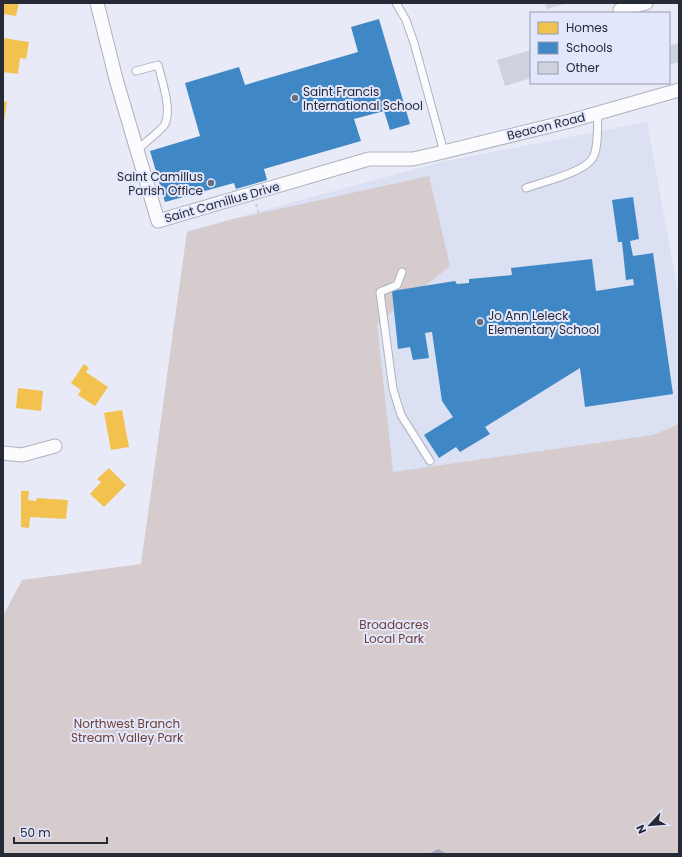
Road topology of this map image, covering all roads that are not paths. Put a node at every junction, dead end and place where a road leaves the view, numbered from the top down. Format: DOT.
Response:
graph roads {
  1 [pos="96,3"];
  2 [pos="396,3"];
  3 [pos="646,3"];
  4 [pos="620,10"];
  5 [pos="136,71"];
  6 [pos="679,90"];
  7 [pos="598,113"];
  8 [pos="137,150"];
  9 [pos="444,152"];
  10 [pos="413,159"];
  11 [pos="579,170"];
  12 [pos="585,176"];
  13 [pos="526,188"];
  14 [pos="402,272"];
  15 [pos="55,446"];
  16 [pos="3,453"];
  17 [pos="430,461"];
  1 -- 8 [label="street, Saint Camillus Drive"];
  2 -- 9 [label="lane"];
  3 -- 4 [label="street"];
  5 -- 8 [label="lane"];
  6 -- 7 [label="street, Beacon Road"];
  7 -- 9 [label="street, Beacon Road"];
  7 -- 11 [label="lane"];
  8 -- 10 [label="street, Saint Camillus Drive"];
  9 -- 10 [label="street, Beacon Road"];
  11 -- 12 [label="lane"];
  11 -- 13 [label="lane"];
  14 -- 17 [label="lane"];
  15 -- 16 [label="street"];
}
